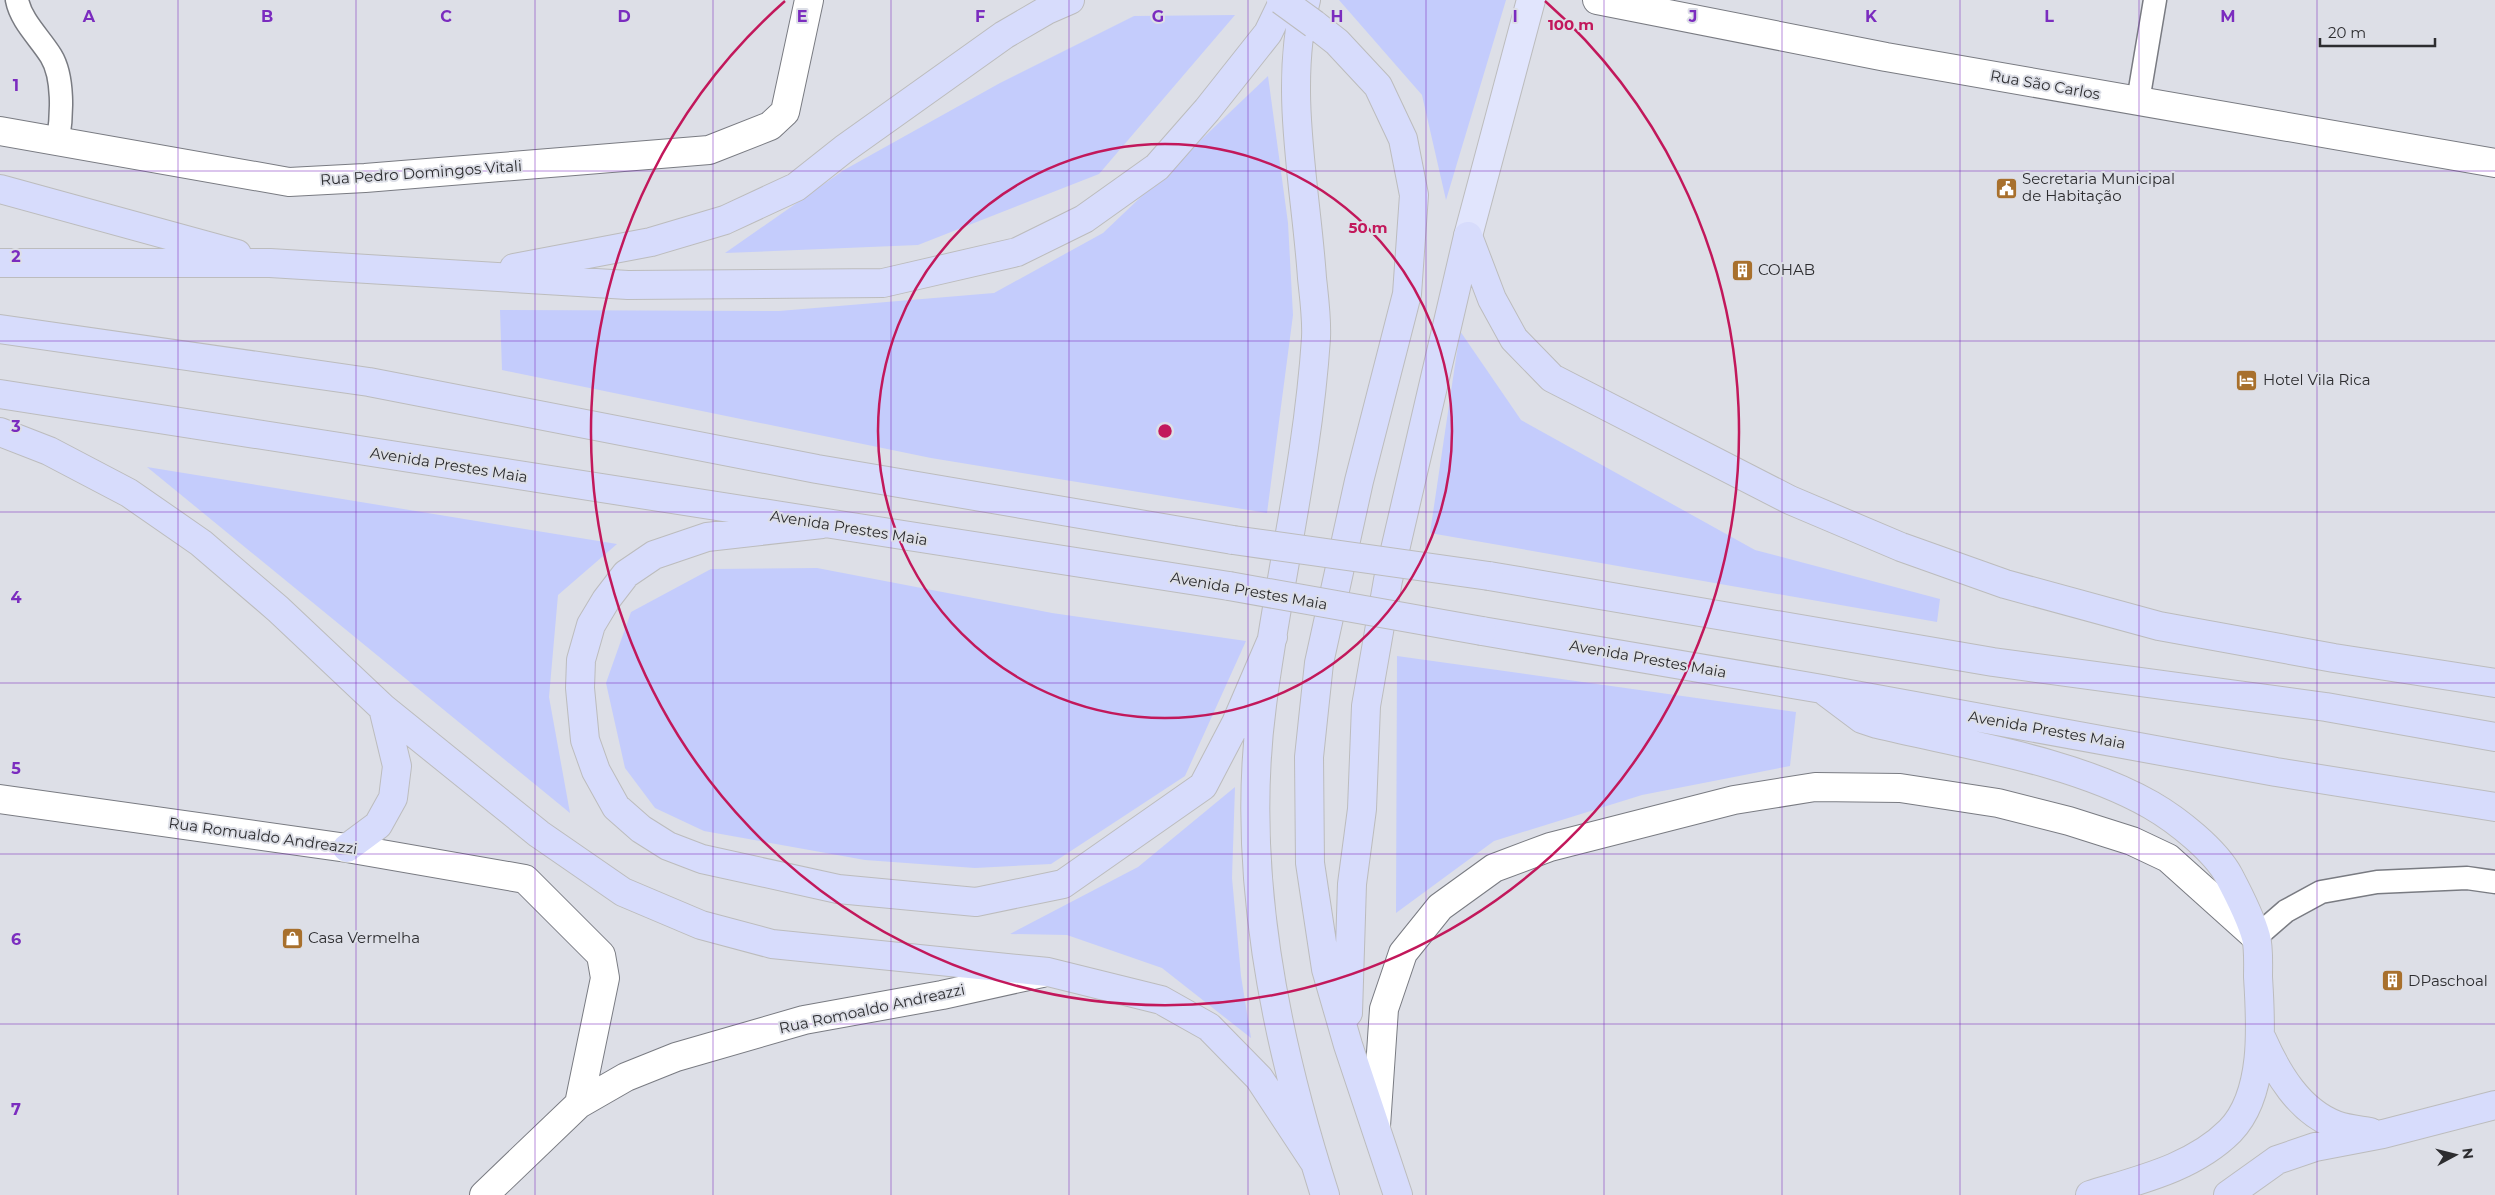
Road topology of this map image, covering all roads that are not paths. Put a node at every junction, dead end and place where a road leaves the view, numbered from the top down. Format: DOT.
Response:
graph roads {
  1 [pos="17,0"];
  2 [pos="809,0"];
  3 [pos="1070,0"];
  4 [pos="1282,0"];
  5 [pos="1531,0"];
  6 [pos="1597,0"];
  7 [pos="2155,0"];
  8 [pos="1310,12"];
  9 [pos="2138,101"];
  10 [pos="0,131"];
  11 [pos="58,140"];
  12 [pos="2495,163"];
  13 [pos="0,189"];
  14 [pos="1468,236"];
  15 [pos="0,263"];
  16 [pos="270,263"];
  17 [pos="473,276"];
  18 [pos="0,329"];
  19 [pos="0,394"];
  20 [pos="0,432"];
  21 [pos="822,524"];
  22 [pos="1273,637"];
  23 [pos="2495,683"];
  24 [pos="1822,689"];
  25 [pos="383,708"];
  26 [pos="2495,736"];
  27 [pos="0,799"];
  28 [pos="2495,807"];
  29 [pos="347,848"];
  30 [pos="2495,882"];
  31 [pos="2256,937"];
  32 [pos="1048,972"];
  33 [pos="2262,1040"];
  34 [pos="1348,1045"];
  35 [pos="579,1104"];
  36 [pos="2495,1104"];
  37 [pos="1376,1126"];
  38 [pos="2383,1134"];
  39 [pos="1315,1163"];
  40 [pos="484,1195"];
  41 [pos="1325,1195"];
  42 [pos="1398,1195"];
  43 [pos="2090,1195"];
  44 [pos="2228,1195"];
  1 -- 11 [label="lane"];
  2 -- 11 [label="street, Rua Pedro Domingos Vitali"];
  3 -- 17 [label="highway"];
  4 -- 8 [label="highway, bridge"];
  4 -- 17 [label="highway"];
  5 -- 14 [label="main road"];
  6 -- 9 [label="street, Rua São Carlos"];
  7 -- 9 [label="lane"];
  8 -- 22 [label="highway"];
  8 -- 34 [label="highway"];
  9 -- 12 [label="street, Rua São Carlos"];
  10 -- 11 [label="street, Rua Pedro Domingos Vitali"];
  13 -- 16 [label="highway"];
  14 -- 23 [label="highway"];
  14 -- 34 [label="highway"];
  15 -- 16 [label="highway"];
  16 -- 17 [label="highway"];
  18 -- 26 [label="highway, bridge"];
  19 -- 21 [label="highway, Avenida Prestes Maia"];
  20 -- 25 [label="highway"];
  21 -- 22 [label="highway"];
  21 -- 24 [label="highway, Avenida Prestes Maia, bridge"];
  22 -- 39 [label="highway"];
  24 -- 28 [label="highway, Avenida Prestes Maia"];
  24 -- 31 [label="highway"];
  25 -- 29 [label="highway"];
  25 -- 32 [label="highway"];
  27 -- 29 [label="street, Rua Romualdo Andreazzi"];
  29 -- 35 [label="street, Rua Romualdo Andreazzi"];
  30 -- 31 [label="lane"];
  31 -- 33 [label="highway"];
  31 -- 37 [label="street"];
  32 -- 35 [label="street, Rua Romoaldo Andreazzi"];
  32 -- 39 [label="highway"];
  33 -- 38 [label="highway"];
  33 -- 43 [label="highway"];
  34 -- 37 [label="highway"];
  35 -- 40 [label="street, Rua Romoaldo Andreazzi"];
  36 -- 38 [label="highway"];
  37 -- 42 [label="highway"];
  38 -- 44 [label="highway"];
  39 -- 41 [label="highway"];
}
